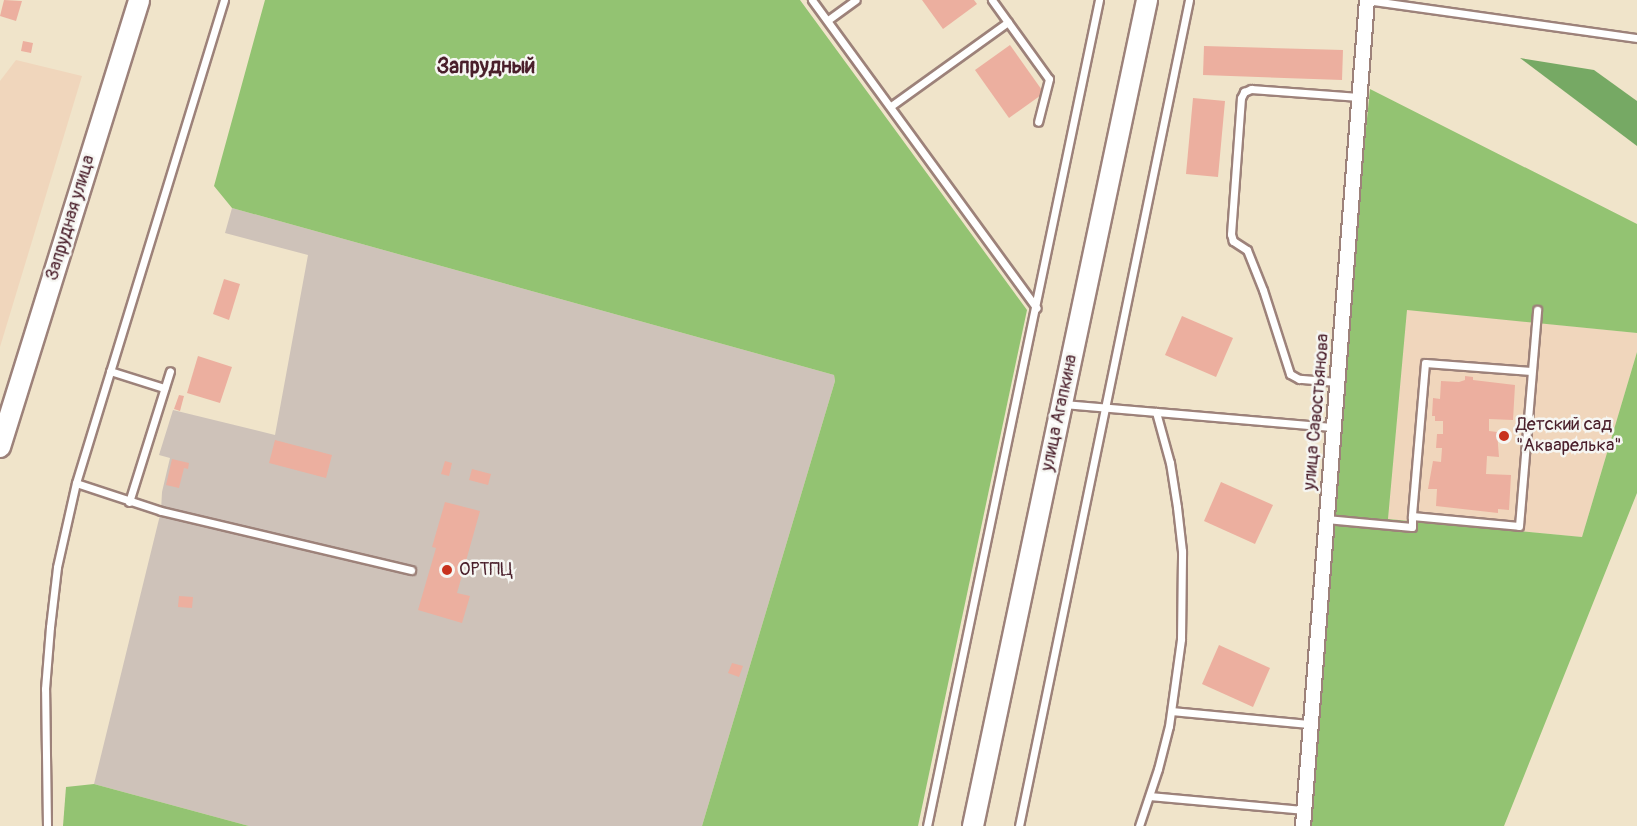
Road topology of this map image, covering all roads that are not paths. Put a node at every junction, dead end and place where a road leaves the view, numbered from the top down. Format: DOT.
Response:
graph roads {
  1 [pos="139,0"];
  2 [pos="224,0"];
  3 [pos="812,0"];
  4 [pos="856,0"];
  5 [pos="992,0"];
  6 [pos="1099,0"];
  7 [pos="1147,0"];
  8 [pos="1189,0"];
  9 [pos="1366,0"];
  10 [pos="828,20"];
  11 [pos="1008,22"];
  12 [pos="1637,38"];
  13 [pos="1359,98"];
  14 [pos="891,106"];
  15 [pos="1038,122"];
  16 [pos="1037,308"];
  17 [pos="1537,310"];
  18 [pos="110,371"];
  19 [pos="170,371"];
  20 [pos="1531,371"];
  21 [pos="1337,382"];
  22 [pos="164,388"];
  23 [pos="1062,403"];
  24 [pos="1107,408"];
  25 [pos="1156,412"];
  26 [pos="1334,427"];
  27 [pos="1,445"];
  28 [pos="76,483"];
  29 [pos="129,502"];
  30 [pos="1412,516"];
  31 [pos="1326,519"];
  32 [pos="411,570"];
  33 [pos="1172,711"];
  34 [pos="1310,724"];
  35 [pos="1150,796"];
  36 [pos="1304,810"];
  37 [pos="47,826"];
  38 [pos="927,826"];
  39 [pos="974,826"];
  40 [pos="1019,826"];
  41 [pos="1139,826"];
  42 [pos="1303,826"];
  1 -- 27 [label="main road, Запрудная улица"];
  2 -- 18 [label="lane"];
  3 -- 10 [label="lane"];
  4 -- 10 [label="lane"];
  5 -- 11 [label="lane"];
  6 -- 16 [label="lane"];
  7 -- 23 [label="main road, улица Агапкина"];
  8 -- 24 [label="lane"];
  9 -- 12 [label="lane"];
  9 -- 13 [label="street, улица Савостьянова"];
  10 -- 14 [label="lane"];
  11 -- 14 [label="lane"];
  11 -- 15 [label="lane"];
  13 -- 21 [label="street, улица Савостьянова"];
  13 -- 21 [label="lane"];
  14 -- 16 [label="lane"];
  16 -- 38 [label="lane"];
  17 -- 20 [label="lane"];
  18 -- 22 [label="lane"];
  18 -- 28 [label="lane"];
  19 -- 22 [label="lane"];
  20 -- 30 [label="lane"];
  20 -- 30 [label="lane"];
  21 -- 26 [label="street, улица Савостьянова"];
  22 -- 29 [label="lane"];
  23 -- 24 [label="lane"];
  23 -- 39 [label="main road, улица Агапкина"];
  24 -- 25 [label="lane"];
  24 -- 40 [label="lane"];
  25 -- 26 [label="lane"];
  25 -- 33 [label="lane"];
  26 -- 31 [label="street, улица Савостьянова"];
  28 -- 29 [label="lane"];
  28 -- 37 [label="lane"];
  29 -- 32 [label="lane"];
  30 -- 31 [label="lane"];
  31 -- 34 [label="street, улица Савостьянова"];
  33 -- 34 [label="lane"];
  33 -- 35 [label="lane"];
  34 -- 36 [label="street, улица Савостьянова"];
  35 -- 36 [label="lane"];
  35 -- 41 [label="lane"];
  36 -- 42 [label="street, улица Савостьянова"];
}
